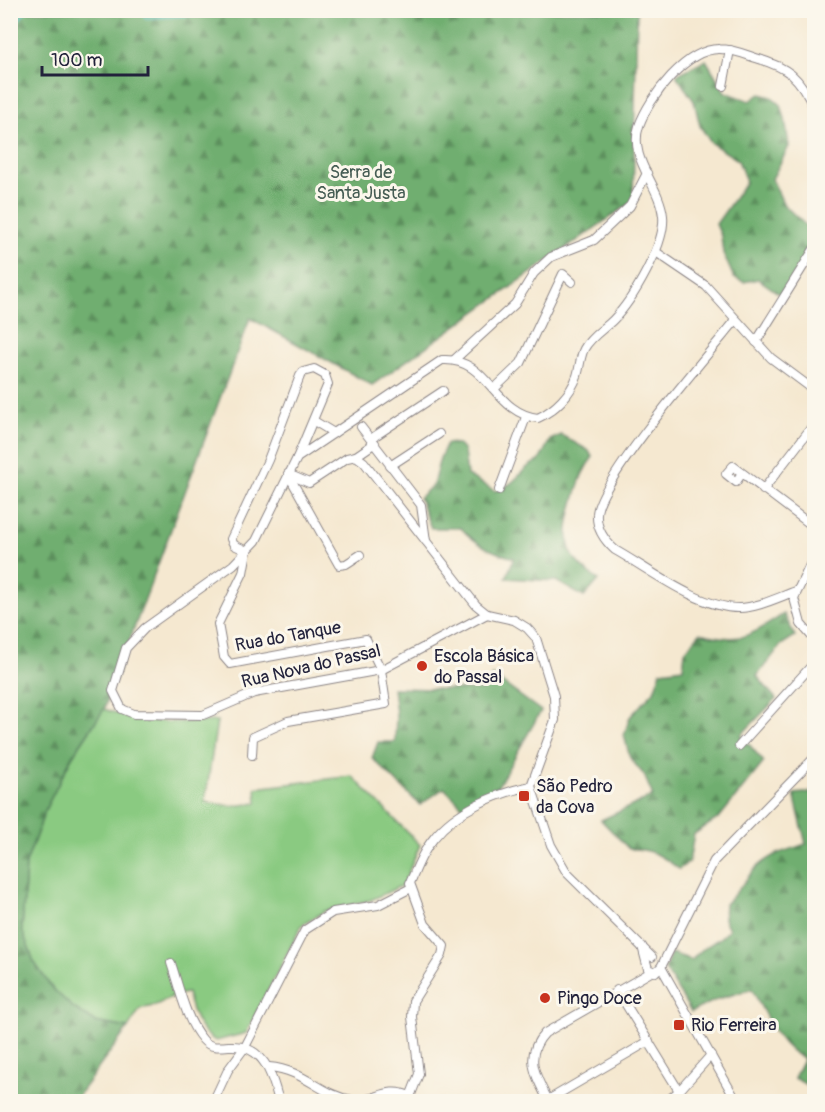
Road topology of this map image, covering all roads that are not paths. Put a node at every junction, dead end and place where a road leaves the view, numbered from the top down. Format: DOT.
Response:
graph roads {
  1 [pos="730,50"];
  2 [pos="723,86"];
  3 [pos="811,90"];
  4 [pos="814,108"];
  5 [pos="647,173"];
  6 [pos="814,249"];
  7 [pos="656,252"];
  8 [pos="572,282"];
  9 [pos="735,320"];
  10 [pos="756,342"];
  11 [pos="453,360"];
  12 [pos="494,388"];
  13 [pos="814,390"];
  14 [pos="442,392"];
  15 [pos="526,417"];
  16 [pos="314,421"];
  17 [pos="814,424"];
  18 [pos="361,427"];
  19 [pos="334,433"];
  20 [pos="439,434"];
  21 [pos="374,441"];
  22 [pos="356,456"];
  23 [pos="297,458"];
  24 [pos="390,466"];
  25 [pos="288,474"];
  26 [pos="742,474"];
  27 [pos="499,490"];
  28 [pos="764,490"];
  29 [pos="814,527"];
  30 [pos="426,542"];
  31 [pos="248,552"];
  32 [pos="360,555"];
  33 [pos="814,557"];
  34 [pos="796,591"];
  35 [pos="487,614"];
  36 [pos="814,639"];
  37 [pos="814,663"];
  38 [pos="381,670"];
  39 [pos="739,746"];
  40 [pos="252,755"];
  41 [pos="814,758"];
  42 [pos="531,786"];
  43 [pos="411,888"];
  44 [pos="171,963"];
  45 [pos="654,964"];
  46 [pos="618,990"];
  47 [pos="649,1041"];
  48 [pos="245,1047"];
  49 [pos="711,1055"];
  50 [pos="269,1067"];
  51 [pos="679,1091"];
  52 [pos="409,1099"];
  53 [pos="213,1101"];
  54 [pos="278,1101"];
  55 [pos="548,1101"];
  56 [pos="666,1101"];
  57 [pos="737,1101"];
  1 -- 2 [label="street"];
  1 -- 3 [label="street"];
  1 -- 5 [label="street"];
  3 -- 4 [label="street"];
  5 -- 7 [label="street"];
  5 -- 11 [label="street"];
  6 -- 10 [label="street"];
  7 -- 9 [label="street"];
  7 -- 15 [label="street"];
  8 -- 12 [label="street"];
  9 -- 10 [label="street"];
  9 -- 34 [label="street"];
  10 -- 13 [label="street"];
  11 -- 12 [label="street"];
  11 -- 19 [label="street"];
  12 -- 15 [label="street"];
  14 -- 21 [label="street"];
  15 -- 27 [label="street"];
  16 -- 19 [label="street"];
  16 -- 23 [label="street, Rua Nova do Passal"];
  16 -- 31 [label="street, Rua Nova do Passal"];
  17 -- 28 [label="street"];
  18 -- 21 [label="street"];
  19 -- 23 [label="street"];
  20 -- 24 [label="street"];
  21 -- 22 [label="street"];
  21 -- 24 [label="street"];
  22 -- 25 [label="street"];
  22 -- 30 [label="street"];
  23 -- 25 [label="street, Rua Nova do Passal"];
  24 -- 30 [label="street"];
  25 -- 31 [label="street, Rua Nova do Passal"];
  25 -- 32 [label="street"];
  26 -- 28 [label="street"];
  28 -- 29 [label="street"];
  30 -- 35 [label="street"];
  31 -- 38 [label="street, Rua do Tanque"];
  31 -- 38 [label="street, Rua Nova do Passal"];
  33 -- 34 [label="street"];
  34 -- 36 [label="street"];
  35 -- 38 [label="street, Rua Nova do Passal"];
  35 -- 42 [label="street"];
  37 -- 39 [label="street"];
  38 -- 40 [label="street"];
  41 -- 45 [label="street"];
  42 -- 43 [label="street"];
  42 -- 45 [label="street"];
  43 -- 48 [label="street"];
  43 -- 52 [label="street"];
  44 -- 48 [label="street"];
  45 -- 46 [label="street"];
  45 -- 49 [label="street"];
  46 -- 47 [label="street"];
  46 -- 55 [label="street"];
  47 -- 51 [label="street"];
  47 -- 55 [label="street"];
  48 -- 50 [label="street"];
  48 -- 53 [label="street"];
  49 -- 51 [label="street"];
  49 -- 57 [label="street"];
  50 -- 52 [label="street"];
  50 -- 54 [label="street"];
  51 -- 56 [label="street"];
}
